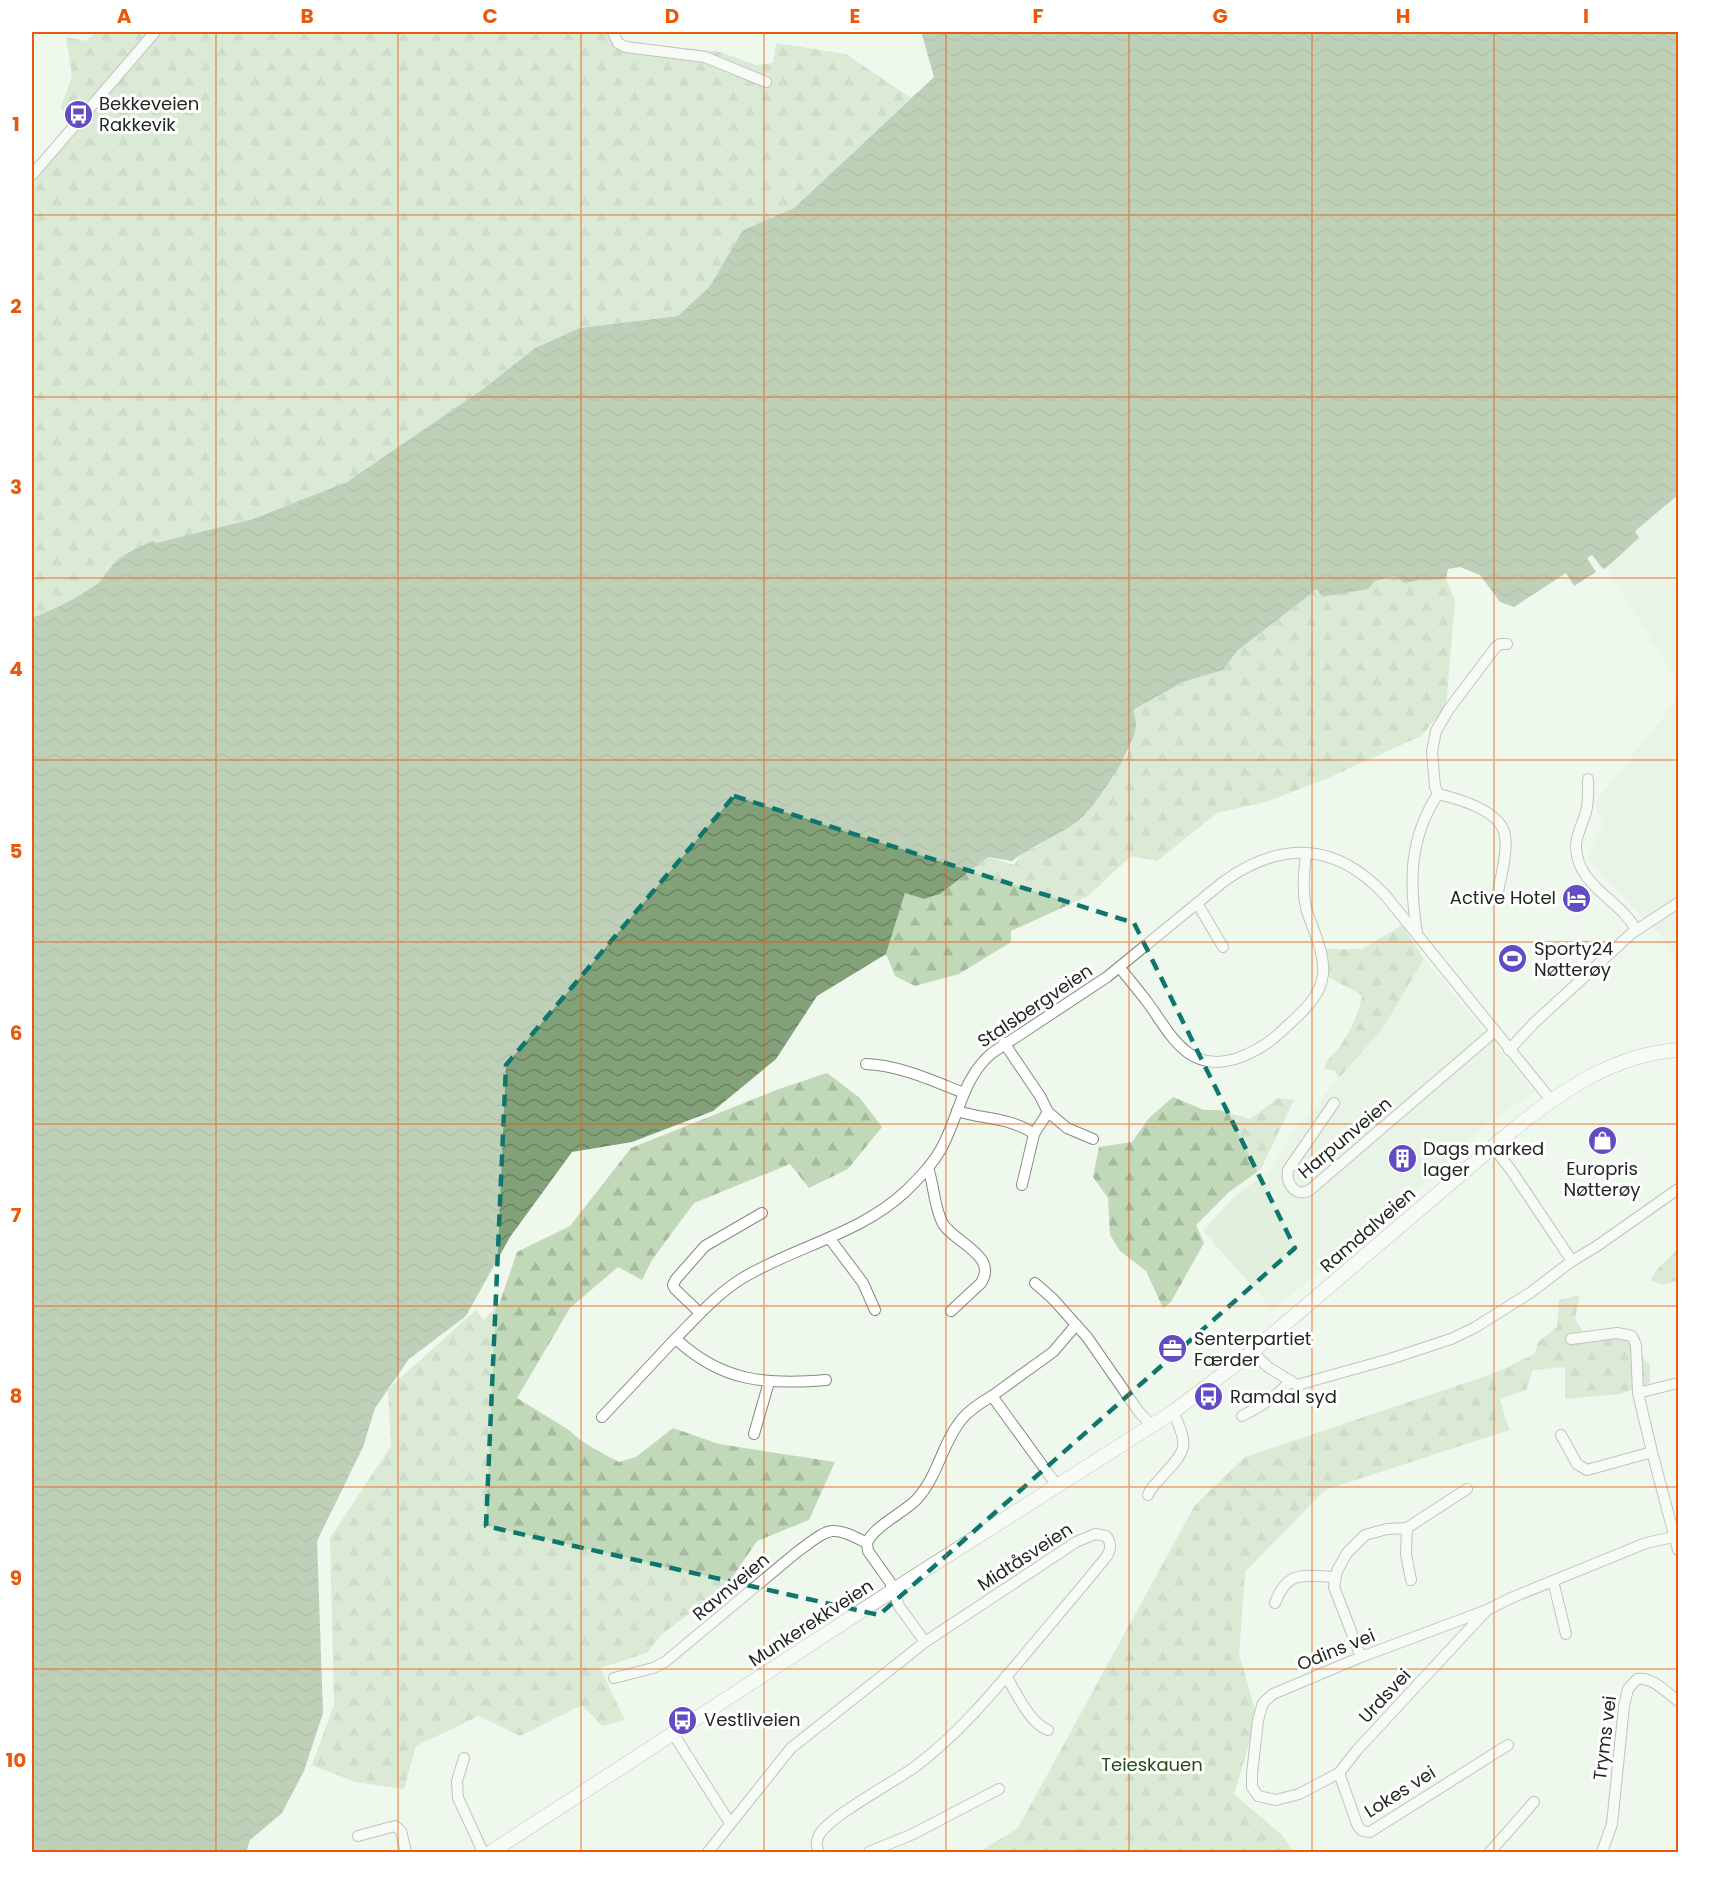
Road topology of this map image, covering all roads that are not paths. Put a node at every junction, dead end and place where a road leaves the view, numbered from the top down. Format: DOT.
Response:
graph roads {
  1 [pos="155,32"];
  2 [pos="613,32"];
  3 [pos="766,82"];
  4 [pos="32,175"];
  5 [pos="1508,644"];
  6 [pos="1588,779"];
  7 [pos="1438,794"];
  8 [pos="1306,854"];
  9 [pos="1497,897"];
  10 [pos="1197,903"];
  11 [pos="1678,903"];
  12 [pos="1636,930"];
  13 [pos="1417,934"];
  14 [pos="1223,946"];
  15 [pos="1119,968"];
  16 [pos="1494,1032"];
  17 [pos="1004,1043"];
  18 [pos="1509,1050"];
  19 [pos="1678,1050"];
  20 [pos="866,1064"];
  21 [pos="964,1093"];
  22 [pos="1551,1100"];
  23 [pos="1334,1103"];
  24 [pos="957,1111"];
  25 [pos="1048,1112"];
  26 [pos="1034,1134"];
  27 [pos="1093,1139"];
  28 [pos="1493,1147"];
  29 [pos="928,1168"];
  30 [pos="1022,1185"];
  31 [pos="1678,1188"];
  32 [pos="762,1214"];
  33 [pos="830,1239"];
  34 [pos="1572,1261"];
  35 [pos="1035,1283"];
  36 [pos="875,1310"];
  37 [pos="951,1311"];
  38 [pos="700,1313"];
  39 [pos="1076,1325"];
  40 [pos="676,1339"];
  41 [pos="1572,1340"];
  42 [pos="1252,1352"];
  43 [pos="826,1380"];
  44 [pos="769,1382"];
  45 [pos="1289,1382"];
  46 [pos="1678,1383"];
  47 [pos="1638,1393"];
  48 [pos="992,1396"];
  49 [pos="1173,1412"];
  50 [pos="1242,1416"];
  51 [pos="602,1417"];
  52 [pos="1152,1426"];
  53 [pos="754,1434"];
  54 [pos="1561,1435"];
  55 [pos="1652,1452"];
  56 [pos="1058,1487"];
  57 [pos="1467,1489"];
  58 [pos="1148,1495"];
  59 [pos="1407,1528"];
  60 [pos="1677,1536"];
  61 [pos="867,1543"];
  62 [pos="1678,1550"];
  63 [pos="1335,1577"];
  64 [pos="1411,1580"];
  65 [pos="1553,1581"];
  66 [pos="894,1591"];
  67 [pos="1275,1603"];
  68 [pos="1487,1610"];
  69 [pos="1566,1634"];
  70 [pos="925,1642"];
  71 [pos="1361,1657"];
  72 [pos="1006,1676"];
  73 [pos="614,1678"];
  74 [pos="1678,1701"];
  75 [pos="1048,1730"];
  76 [pos="674,1735"];
  77 [pos="1508,1745"];
  78 [pos="464,1758"];
  79 [pos="1340,1773"];
  80 [pos="999,1789"];
  81 [pos="1299,1794"];
  82 [pos="1534,1802"];
  83 [pos="730,1823"];
  84 [pos="358,1836"];
  85 [pos="406,1852"];
  86 [pos="483,1852"];
  87 [pos="491,1852"];
  88 [pos="708,1852"];
  89 [pos="819,1852"];
  90 [pos="869,1852"];
  91 [pos="1490,1852"];
  92 [pos="1602,1852"];
  1 -- 4 [label="street"];
  2 -- 3 [label="street"];
  5 -- 7 [label="street"];
  6 -- 12 [label="street"];
  7 -- 9 [label="street"];
  7 -- 13 [label="street"];
  8 -- 10 [label="street, Stalsbergveien"];
  8 -- 13 [label="street, Stalsbergveien"];
  8 -- 15 [label="street"];
  10 -- 14 [label="street"];
  10 -- 15 [label="street, Stalsbergveien"];
  11 -- 12 [label="street"];
  12 -- 18 [label="street"];
  13 -- 16 [label="street, Stalsbergveien"];
  15 -- 17 [label="street, Stalsbergveien"];
  16 -- 18 [label="street, Stalsbergveien"];
  16 -- 23 [label="street, Harpunveien"];
  17 -- 21 [label="street, Stalsbergveien"];
  17 -- 25 [label="street"];
  18 -- 22 [label="street, Stalsbergveien"];
  19 -- 22 [label="main road, Ramdalveien"];
  20 -- 21 [label="street"];
  21 -- 24 [label="street, Stalsbergveien"];
  22 -- 28 [label="main road, Ramdalveien"];
  24 -- 26 [label="street"];
  24 -- 29 [label="street, Stalsbergveien"];
  25 -- 26 [label="street"];
  25 -- 27 [label="street"];
  26 -- 30 [label="street"];
  28 -- 34 [label="street"];
  28 -- 42 [label="main road, Ramdalveien"];
  29 -- 33 [label="street, Stalsbergveien"];
  29 -- 37 [label="street"];
  31 -- 34 [label="street"];
  32 -- 38 [label="street"];
  33 -- 36 [label="street"];
  33 -- 38 [label="street, Stalsbergveien"];
  34 -- 45 [label="street"];
  35 -- 39 [label="street"];
  38 -- 40 [label="street, Stalsbergveien"];
  39 -- 48 [label="street"];
  39 -- 52 [label="street"];
  40 -- 44 [label="street"];
  40 -- 51 [label="street, Stalsbergveien"];
  41 -- 47 [label="street"];
  42 -- 45 [label="street"];
  42 -- 49 [label="main road, Ramdalveien"];
  43 -- 44 [label="street"];
  44 -- 53 [label="street"];
  45 -- 50 [label="street"];
  46 -- 47 [label="street"];
  47 -- 55 [label="street"];
  48 -- 56 [label="street"];
  48 -- 61 [label="street"];
  49 -- 52 [label="main road, Ramdalveien"];
  49 -- 58 [label="street"];
  52 -- 56 [label="main road, Munkerekkveien"];
  54 -- 55 [label="street"];
  55 -- 60 [label="street"];
  56 -- 66 [label="main road, Munkerekkveien"];
  57 -- 59 [label="street"];
  59 -- 63 [label="street"];
  59 -- 64 [label="street"];
  60 -- 62 [label="street"];
  60 -- 65 [label="street, Odins vei"];
  61 -- 66 [label="street"];
  61 -- 73 [label="street, Ravnveien"];
  63 -- 67 [label="street"];
  63 -- 71 [label="street"];
  65 -- 68 [label="street, Odins vei"];
  65 -- 69 [label="street"];
  66 -- 70 [label="street"];
  66 -- 76 [label="main road, Munkerekkveien"];
  68 -- 71 [label="street, Odins vei"];
  68 -- 79 [label="street, Urdsvei"];
  70 -- 72 [label="street, Midtåsveien"];
  70 -- 83 [label="street"];
  71 -- 81 [label="street, Odins vei"];
  72 -- 75 [label="street"];
  72 -- 89 [label="street, Midtåsveien"];
  74 -- 92 [label="street, Tryms vei"];
  76 -- 83 [label="street"];
  76 -- 87 [label="main road, Munkerekkveien"];
  77 -- 79 [label="street, Lokes vei"];
  78 -- 86 [label="street"];
  79 -- 81 [label="street, Urdsvei"];
  80 -- 90 [label="street"];
  82 -- 91 [label="street"];
  83 -- 88 [label="street"];
  84 -- 85 [label="street"];
}
